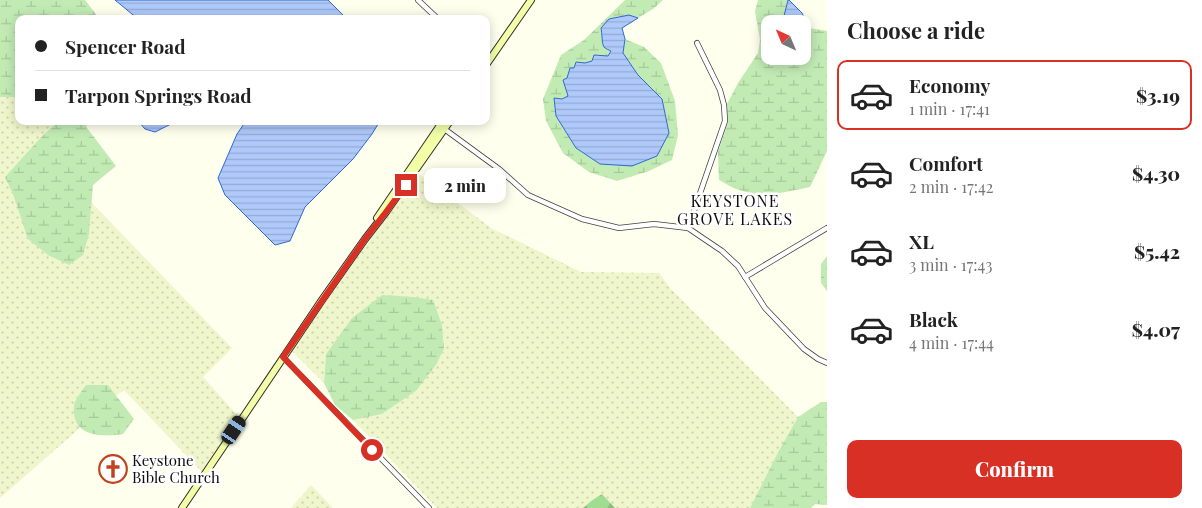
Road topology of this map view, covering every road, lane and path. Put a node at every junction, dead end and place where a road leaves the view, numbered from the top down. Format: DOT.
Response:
graph roads {
  1 [pos="418,0"];
  2 [pos="531,0"];
  3 [pos="434,15"];
  4 [pos="697,43"];
  5 [pos="490,58"];
  6 [pos="442,125"];
  7 [pos="688,228"];
  8 [pos="827,228"];
  9 [pos="745,277"];
  10 [pos="283,357"];
  11 [pos="827,363"];
  12 [pos="182,508"];
  13 [pos="429,508"];
  1 -- 3 [label="street"];
  2 -- 5 [label="main road"];
  4 -- 7 [label="street"];
  6 -- 7 [label="street"];
  6 -- 10 [label="main road"];
  7 -- 9 [label="street"];
  8 -- 9 [label="street"];
  9 -- 11 [label="street"];
  10 -- 12 [label="main road"];
  10 -- 13 [label="street"];
}
